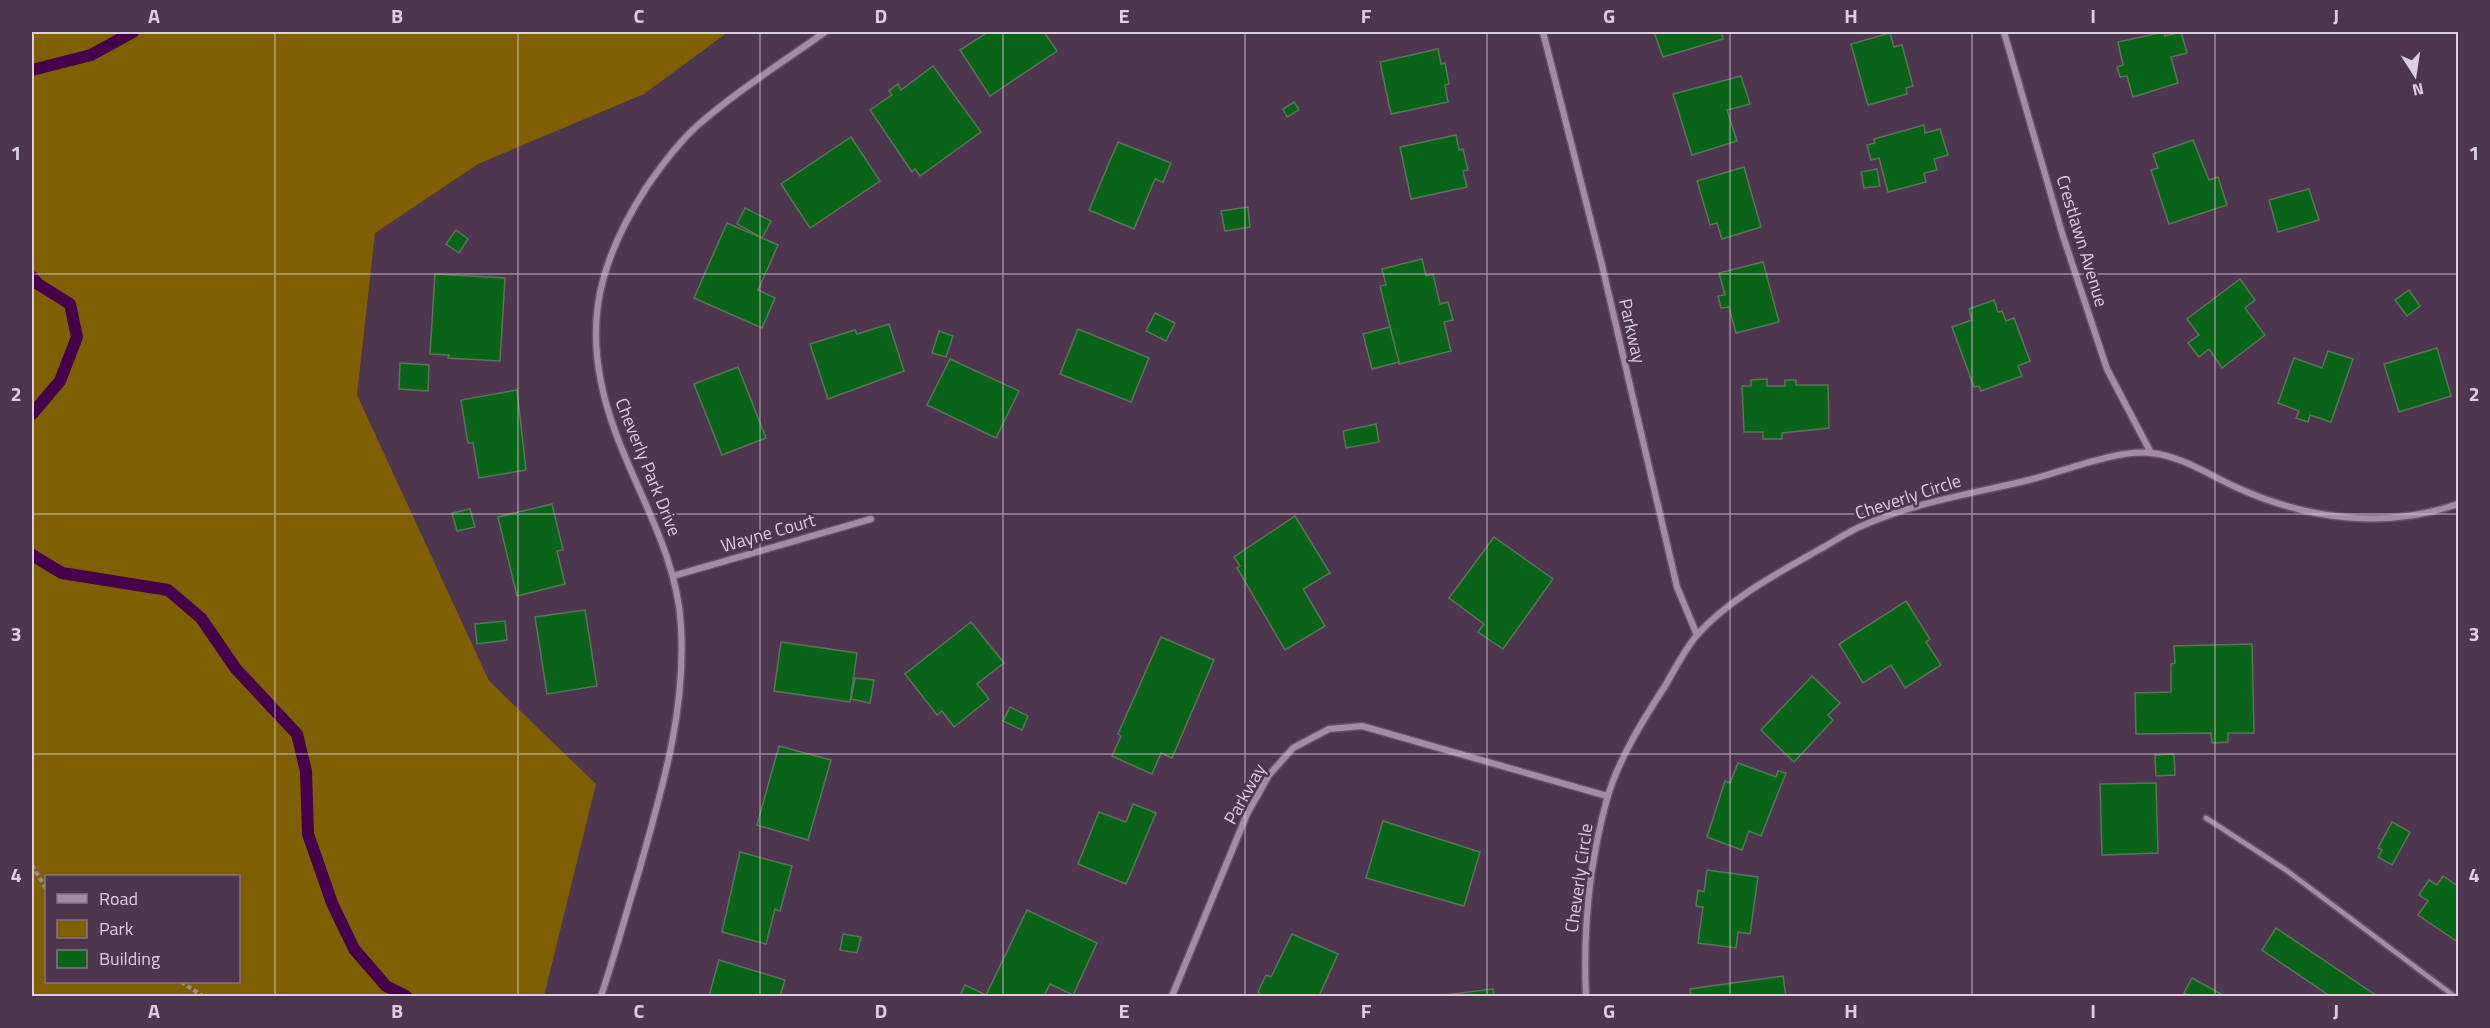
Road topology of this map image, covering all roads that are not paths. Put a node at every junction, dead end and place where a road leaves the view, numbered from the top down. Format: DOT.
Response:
graph roads {
  1 [pos="825,32"];
  2 [pos="1543,32"];
  3 [pos="2004,32"];
  4 [pos="2151,453"];
  5 [pos="2458,504"];
  6 [pos="871,519"];
  7 [pos="673,576"];
  8 [pos="1697,635"];
  9 [pos="1607,796"];
  10 [pos="2206,818"];
  11 [pos="602,996"];
  12 [pos="1172,996"];
  13 [pos="1586,996"];
  14 [pos="2454,996"];
  1 -- 7 [label="street, Cheverly Park Drive"];
  2 -- 8 [label="street, Parkway"];
  3 -- 4 [label="street, Crestlawn Avenue"];
  4 -- 5 [label="street, Cheverly Circle"];
  4 -- 8 [label="street, Cheverly Circle"];
  6 -- 7 [label="street, Wayne Court"];
  7 -- 11 [label="street, Cheverly Park Drive"];
  8 -- 9 [label="street, Cheverly Circle"];
  9 -- 12 [label="street, Parkway"];
  9 -- 13 [label="street, Cheverly Circle"];
  10 -- 14 [label="lane"];
}
